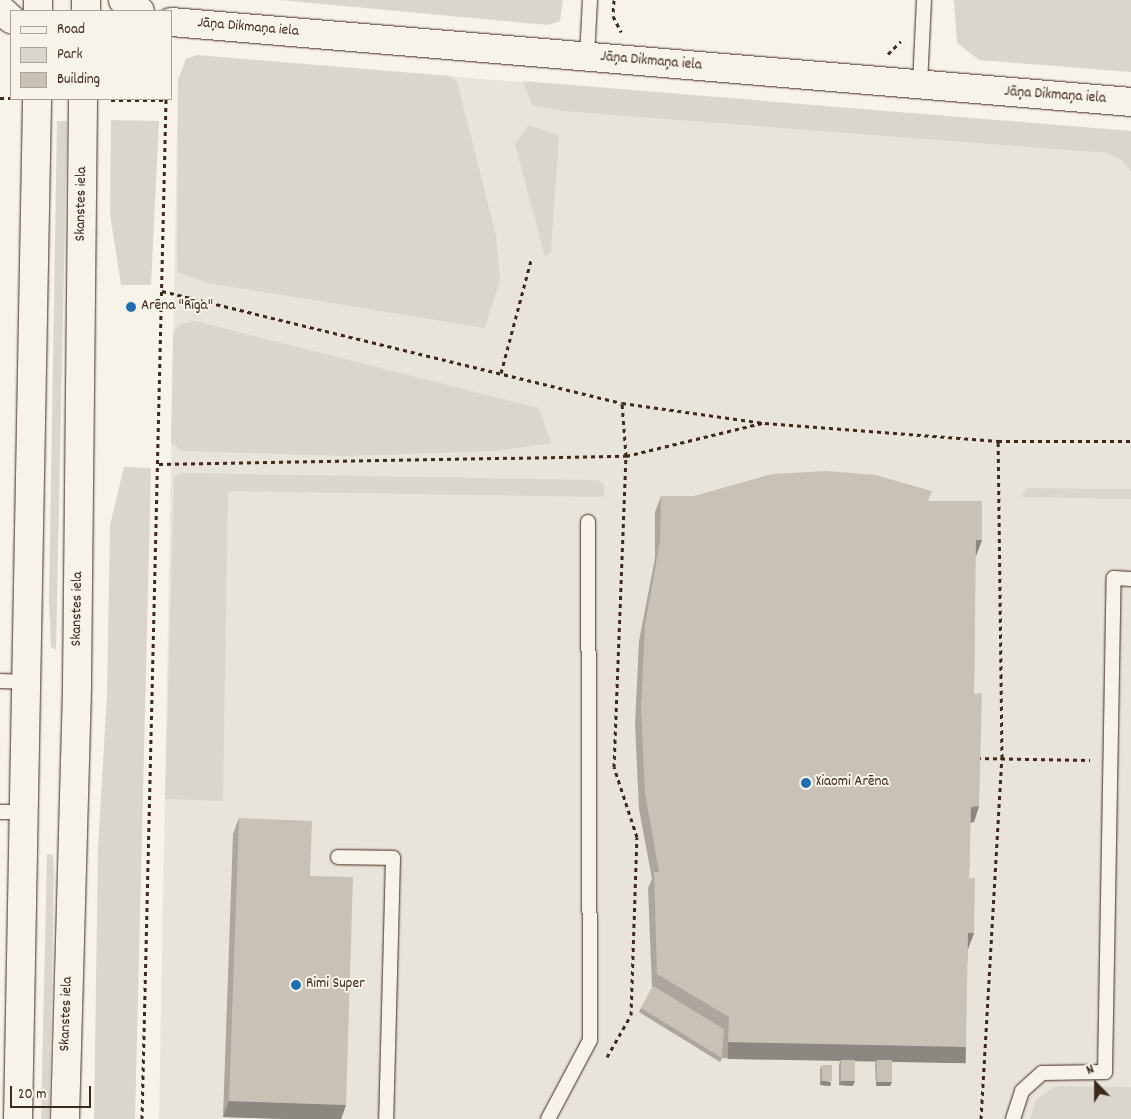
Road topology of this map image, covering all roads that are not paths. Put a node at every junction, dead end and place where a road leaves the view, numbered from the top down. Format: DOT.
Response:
graph roads {
  1 [pos="123,0"];
  2 [pos="590,0"];
  3 [pos="924,0"];
  4 [pos="0,9"];
  5 [pos="138,10"];
  6 [pos="10,18"];
  7 [pos="172,22"];
  8 [pos="587,57"];
  9 [pos="920,85"];
  10 [pos="37,100"];
  11 [pos="83,100"];
  12 [pos="1131,102"];
  13 [pos="588,522"];
  14 [pos="1131,579"];
  15 [pos="13,681"];
  16 [pos="11,812"];
  17 [pos="338,857"];
  18 [pos="66,1053"];
  19 [pos="18,1119"];
  20 [pos="65,1119"];
  21 [pos="79,1119"];
  22 [pos="386,1119"];
  23 [pos="548,1119"];
  24 [pos="1013,1119"];
  1 -- 5 [label="main road"];
  2 -- 8 [label="lane"];
  3 -- 9 [label="lane"];
  4 -- 6 [label="main road"];
  7 -- 8 [label="main road, Jāņa Dikmaņa iela"];
  8 -- 9 [label="main road, Jāņa Dikmaņa iela"];
  9 -- 12 [label="main road, Jāņa Dikmaņa iela"];
  10 -- 15 [label="main road"];
  11 -- 18 [label="main road, Skanstes iela"];
  13 -- 23 [label="lane"];
  14 -- 24 [label="lane"];
  15 -- 16 [label="main road"];
  16 -- 19 [label="main road"];
  17 -- 22 [label="lane"];
  18 -- 20 [label="main road, Skanstes iela"];
  18 -- 21 [label="main road"];
}
